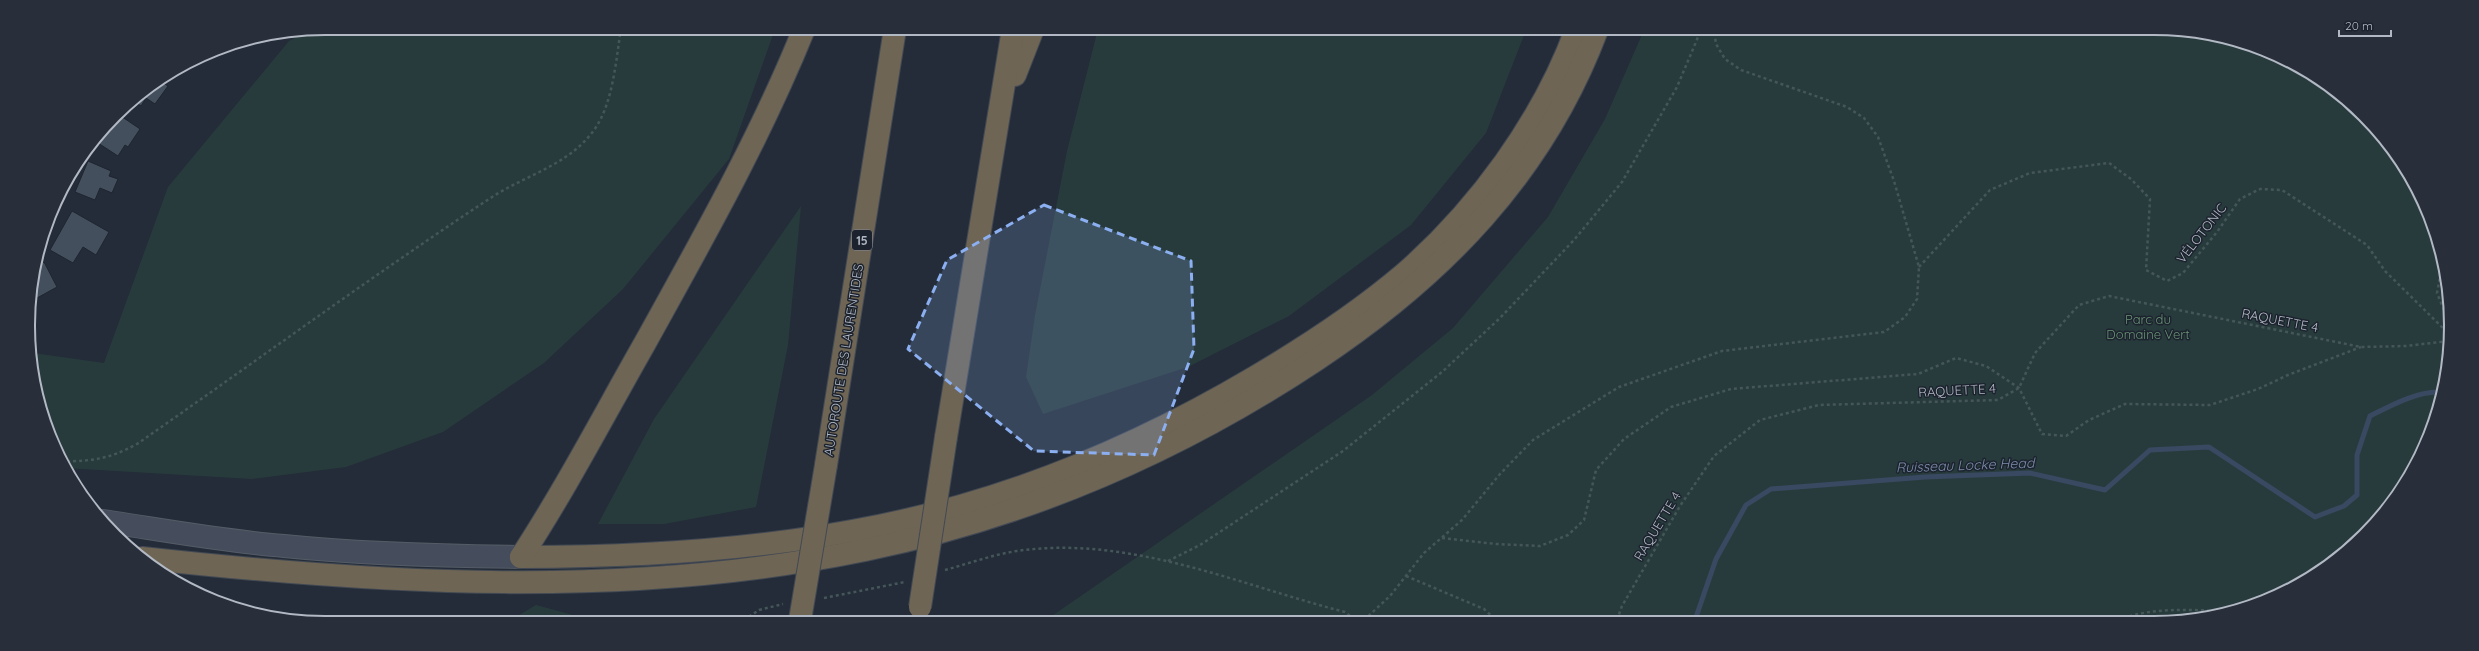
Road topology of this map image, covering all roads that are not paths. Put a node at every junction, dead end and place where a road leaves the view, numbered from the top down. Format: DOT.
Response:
graph roads {
  1 [pos="801,35"];
  2 [pos="894,35"];
  3 [pos="1012,35"];
  4 [pos="1030,35"];
  5 [pos="1574,35"];
  6 [pos="1595,35"];
  7 [pos="1000,118"];
  8 [pos="112,522"];
  9 [pos="521,557"];
  10 [pos="153,559"];
  11 [pos="919,613"];
  12 [pos="801,616"];
  1 -- 9 [label="highway"];
  2 -- 12 [label="highway, AUTOROUTE DES LAURENTIDES / 15, bridge"];
  3 -- 7 [label="highway"];
  4 -- 7 [label="highway"];
  5 -- 9 [label="highway"];
  6 -- 10 [label="highway"];
  7 -- 11 [label="highway, bridge"];
  8 -- 9 [label="main road"];
}
